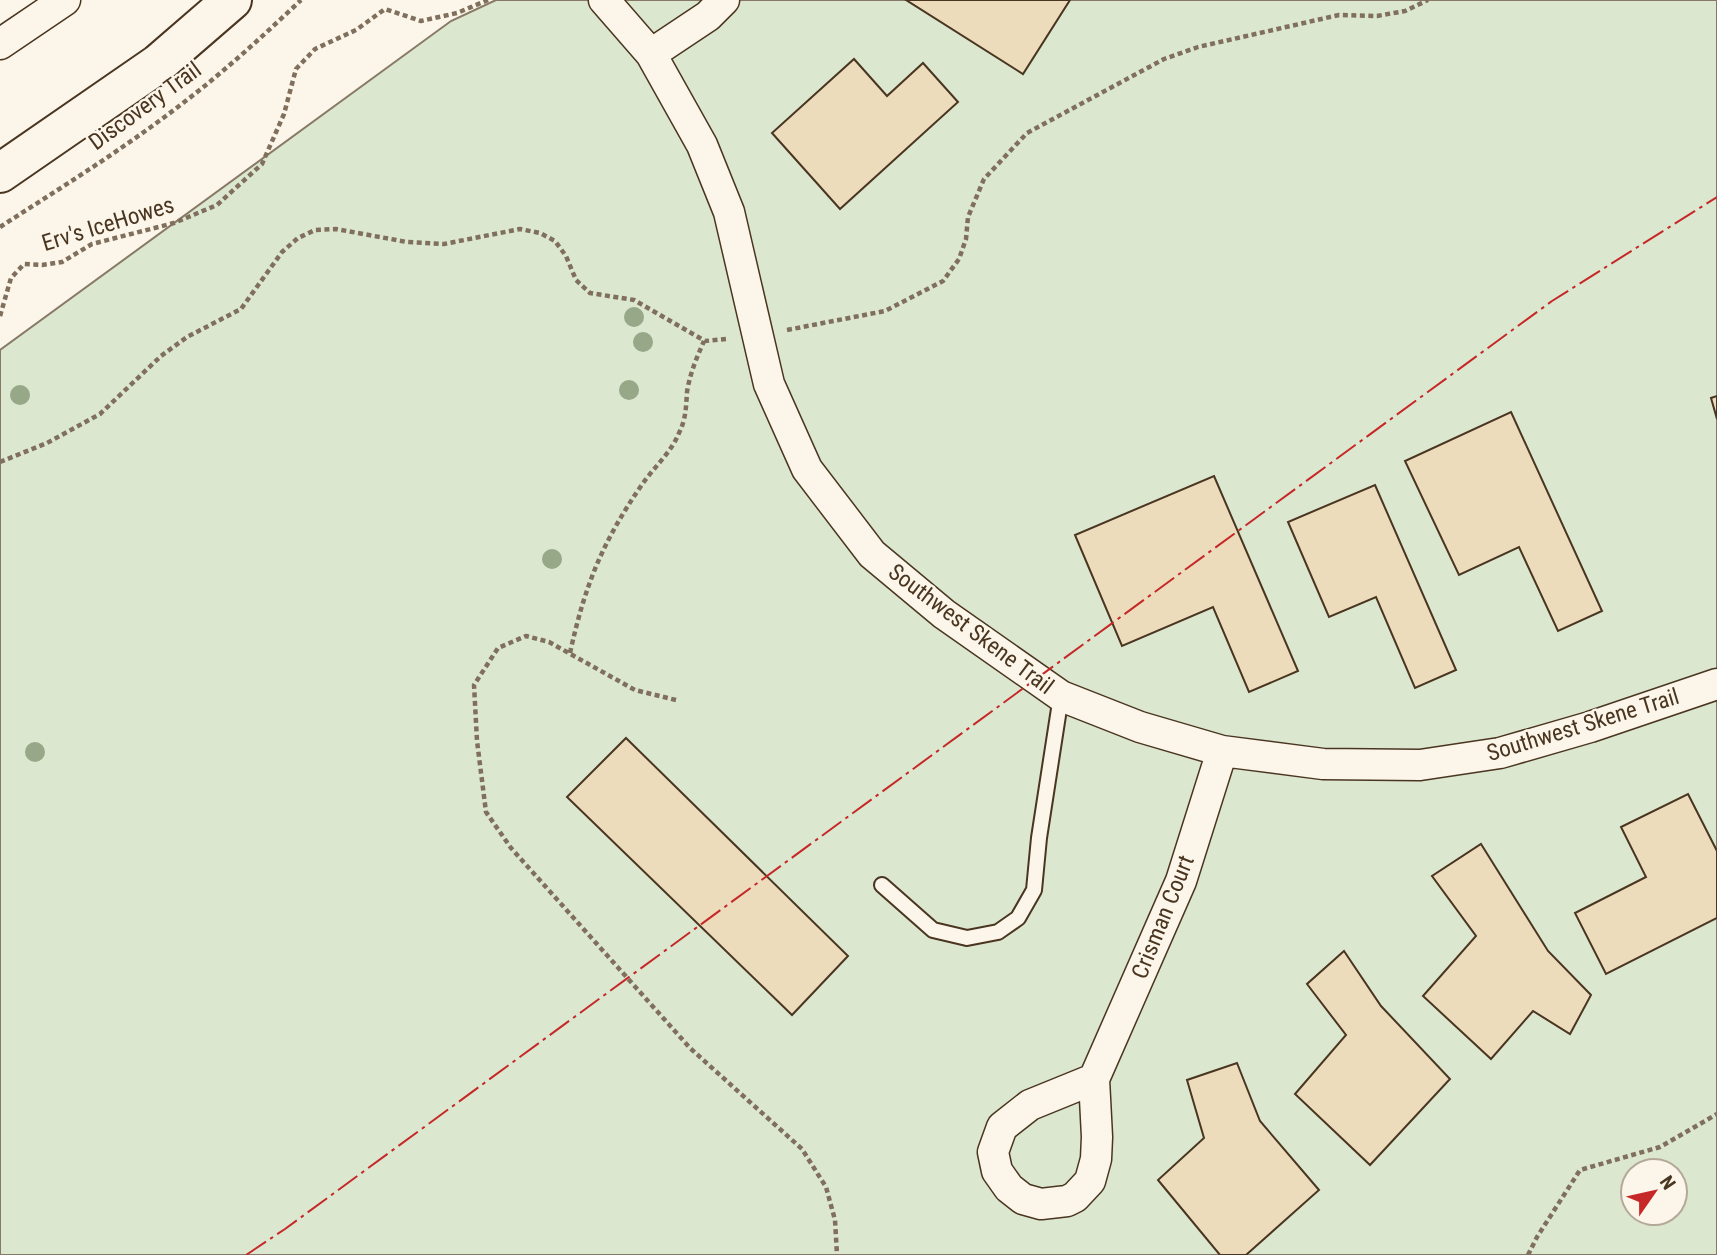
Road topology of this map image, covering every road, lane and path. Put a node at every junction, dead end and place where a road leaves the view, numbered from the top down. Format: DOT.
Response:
graph roads {
  1 [pos="65,0"];
  2 [pos="232,0"];
  3 [pos="300,0"];
  4 [pos="488,0"];
  5 [pos="604,0"];
  6 [pos="724,0"];
  7 [pos="1429,0"];
  8 [pos="0,44"];
  9 [pos="651,54"];
  10 [pos="0,173"];
  11 [pos="0,227"];
  12 [pos="0,316"];
  13 [pos="757,336"];
  14 [pos="704,341"];
  15 [pos="0,462"];
  16 [pos="569,653"];
  17 [pos="1717,684"];
  18 [pos="1061,696"];
  19 [pos="676,700"];
  20 [pos="1222,751"];
  21 [pos="882,886"];
  22 [pos="1094,1079"];
  23 [pos="1717,1114"];
  24 [pos="837,1255"];
  25 [pos="1528,1255"];
  1 -- 8 [label="street"];
  2 -- 10 [label="street"];
  3 -- 11 [label="path, Discovery Trail"];
  4 -- 12 [label="path, Erv's IceHowes"];
  5 -- 9 [label="street, Southwest Skene Trail"];
  6 -- 9 [label="street"];
  7 -- 13 [label="path"];
  9 -- 13 [label="street, Southwest Skene Trail"];
  13 -- 14 [label="path"];
  13 -- 18 [label="street, Southwest Skene Trail"];
  14 -- 15 [label="path"];
  14 -- 16 [label="path"];
  16 -- 19 [label="path"];
  16 -- 24 [label="path"];
  17 -- 20 [label="street, Southwest Skene Trail"];
  18 -- 20 [label="street, Southwest Skene Trail"];
  18 -- 21 [label="lane"];
  20 -- 22 [label="street, Crisman Court"];
  23 -- 25 [label="path"];
}
